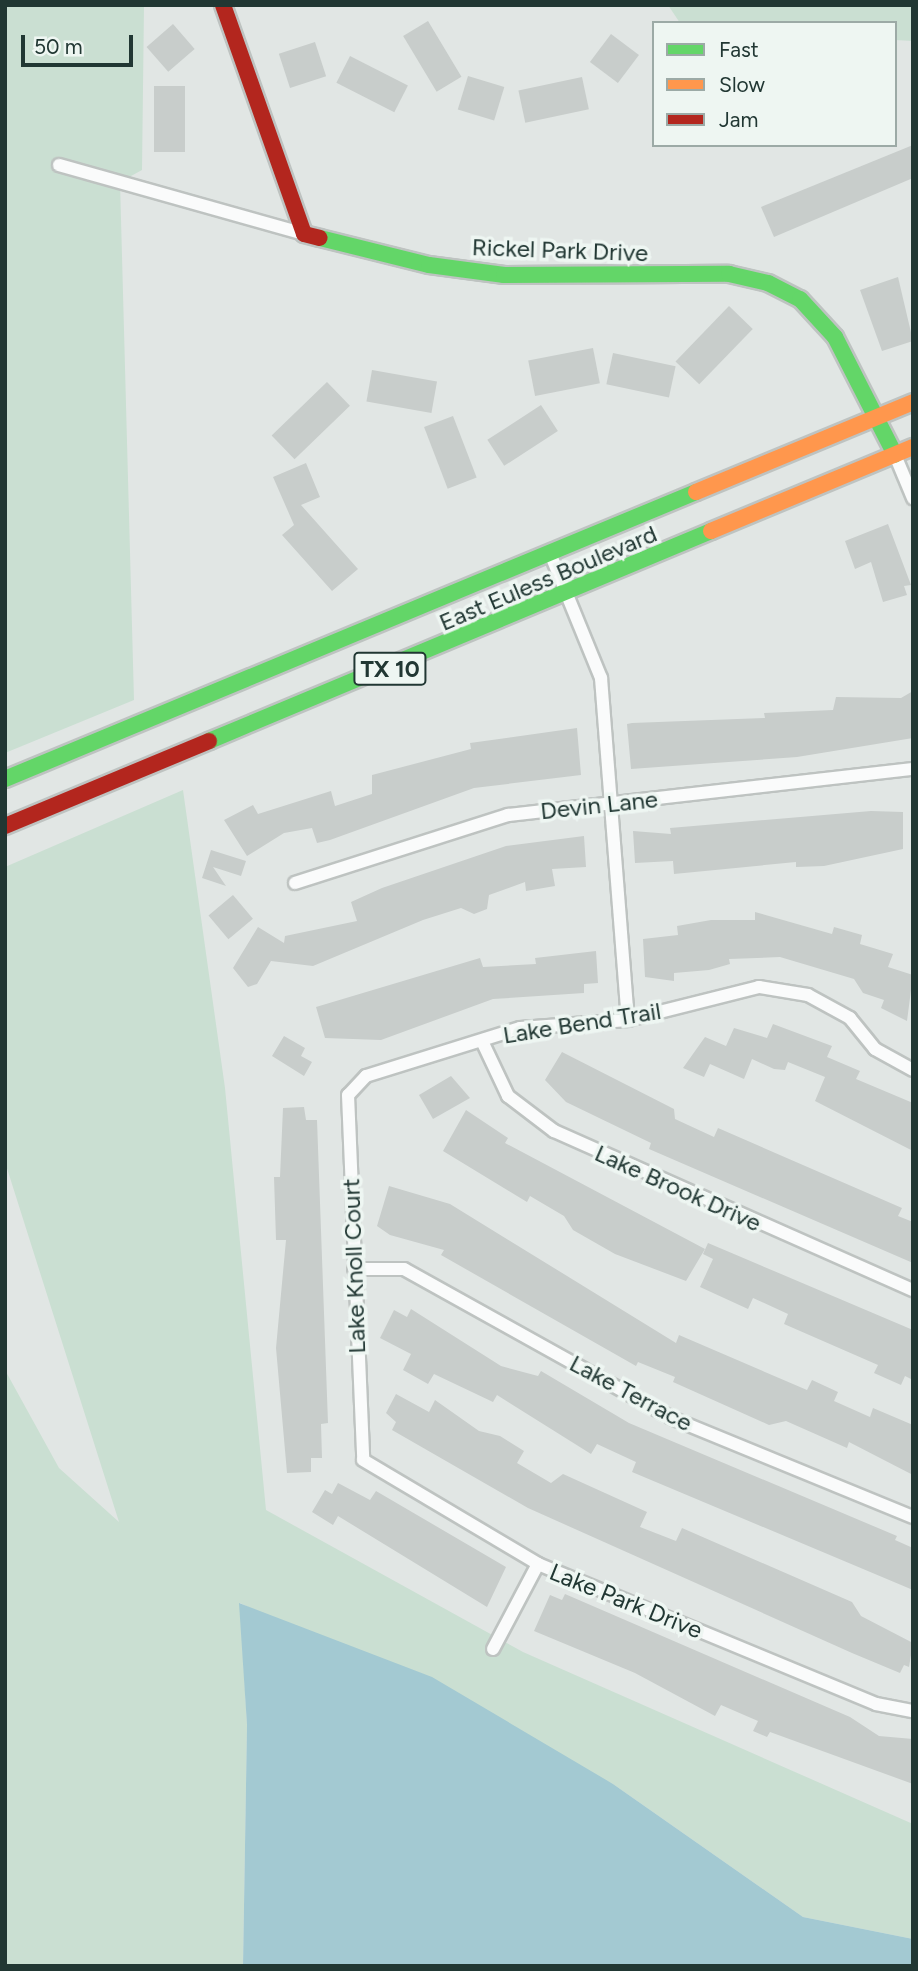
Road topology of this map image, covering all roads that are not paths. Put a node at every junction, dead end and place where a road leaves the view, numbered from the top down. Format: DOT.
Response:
graph roads {
  1 [pos="223,5"];
  2 [pos="60,165"];
  3 [pos="304,234"];
  4 [pos="913,402"];
  5 [pos="877,417"];
  6 [pos="913,447"];
  7 [pos="895,454"];
  8 [pos="913,498"];
  9 [pos="550,553"];
  10 [pos="569,596"];
  11 [pos="913,769"];
  12 [pos="5,779"];
  13 [pos="611,802"];
  14 [pos="5,826"];
  15 [pos="295,883"];
  16 [pos="628,1020"];
  17 [pos="482,1041"];
  18 [pos="913,1070"];
  19 [pos="355,1082"];
  20 [pos="354,1269"];
  21 [pos="913,1290"];
  22 [pos="359,1453"];
  23 [pos="913,1517"];
  24 [pos="538,1564"];
  25 [pos="493,1649"];
  26 [pos="913,1711"];
  1 -- 3 [label="main road"];
  2 -- 3 [label="street, Rickel Park Drive"];
  3 -- 5 [label="main road, Rickel Park Drive"];
  4 -- 5 [label="main road, East Euless Boulevard / TX 10"];
  5 -- 7 [label="main road, Rickel Park Drive"];
  5 -- 9 [label="main road, East Euless Boulevard / TX 10"];
  6 -- 7 [label="main road, East Euless Boulevard / TX 10"];
  7 -- 8 [label="street"];
  7 -- 10 [label="main road, East Euless Boulevard / TX 10"];
  9 -- 10 [label="street"];
  9 -- 12 [label="main road, East Euless Boulevard / TX 10"];
  10 -- 13 [label="street"];
  10 -- 14 [label="main road, East Euless Boulevard / TX 10"];
  11 -- 13 [label="street, Devin Lane"];
  13 -- 15 [label="street, Devin Lane"];
  13 -- 16 [label="street"];
  16 -- 17 [label="street, Lake Bend Trail"];
  16 -- 18 [label="street, Lake Bend Trail"];
  17 -- 19 [label="street, Lake Bend Trail"];
  17 -- 21 [label="street, Lake Brook Drive"];
  19 -- 20 [label="street, Lake Knoll Court"];
  20 -- 22 [label="street, Lake Knoll Court"];
  20 -- 23 [label="street, Lake Terrace"];
  22 -- 24 [label="street, Lake Park Drive"];
  24 -- 25 [label="street"];
  24 -- 26 [label="street, Lake Park Drive"];
}
